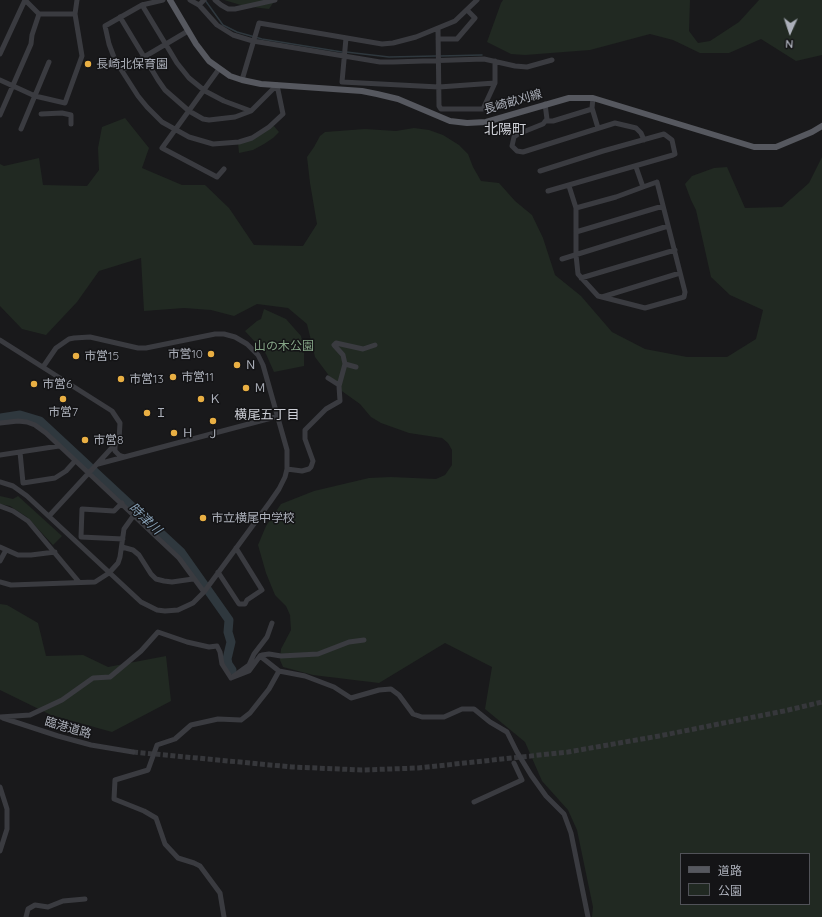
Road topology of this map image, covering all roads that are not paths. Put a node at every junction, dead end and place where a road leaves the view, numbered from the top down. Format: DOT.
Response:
graph roads {
  1 [pos="25,0"];
  2 [pos="77,0"];
  3 [pos="163,0"];
  4 [pos="170,0"];
  5 [pos="190,0"];
  6 [pos="215,0"];
  7 [pos="275,0"];
  8 [pos="478,0"];
  9 [pos="202,2"];
  10 [pos="142,5"];
  11 [pos="467,10"];
  12 [pos="39,14"];
  13 [pos="75,14"];
  14 [pos="120,17"];
  15 [pos="438,28"];
  16 [pos="188,31"];
  17 [pos="346,38"];
  18 [pos="438,39"];
  19 [pos="253,41"];
  20 [pos="166,44"];
  21 [pos="0,54"];
  22 [pos="344,56"];
  23 [pos="144,57"];
  24 [pos="439,60"];
  25 [pos="552,60"];
  26 [pos="495,61"];
  27 [pos="49,62"];
  28 [pos="219,69"];
  29 [pos="122,70"];
  30 [pos="0,80"];
  31 [pos="242,80"];
  32 [pos="495,83"];
  33 [pos="13,85"];
  34 [pos="277,85"];
  35 [pos="439,87"];
  36 [pos="204,91"];
  37 [pos="35,96"];
  38 [pos="593,98"];
  39 [pos="64,103"];
  40 [pos="545,104"];
  41 [pos="592,109"];
  42 [pos="189,111"];
  43 [pos="251,111"];
  44 [pos="62,113"];
  45 [pos="41,114"];
  46 [pos="0,115"];
  47 [pos="546,121"];
  48 [pos="72,124"];
  49 [pos="822,126"];
  50 [pos="598,128"];
  51 [pos="22,129"];
  52 [pos="176,130"];
  53 [pos="644,140"];
  54 [pos="636,167"];
  55 [pos="224,169"];
  56 [pos="540,171"];
  57 [pos="569,186"];
  58 [pos="643,187"];
  59 [pos="548,191"];
  60 [pos="663,206"];
  61 [pos="576,208"];
  62 [pos="668,226"];
  63 [pos="576,232"];
  64 [pos="675,250"];
  65 [pos="576,255"];
  66 [pos="562,259"];
  67 [pos="680,273"];
  68 [pos="581,278"];
  69 [pos="601,297"];
  70 [pos="0,340"];
  71 [pos="375,345"];
  72 [pos="345,364"];
  73 [pos="43,367"];
  74 [pos="356,367"];
  75 [pos="328,378"];
  76 [pos="339,385"];
  77 [pos="279,416"];
  78 [pos="0,424"];
  79 [pos="115,445"];
  80 [pos="59,446"];
  81 [pos="20,452"];
  82 [pos="0,456"];
  83 [pos="125,457"];
  84 [pos="75,461"];
  85 [pos="98,464"];
  86 [pos="287,469"];
  87 [pos="89,474"];
  88 [pos="0,482"];
  89 [pos="122,503"];
  90 [pos="0,506"];
  91 [pos="134,515"];
  92 [pos="50,516"];
  93 [pos="122,539"];
  94 [pos="0,547"];
  95 [pos="122,547"];
  96 [pos="236,548"];
  97 [pos="6,550"];
  98 [pos="55,552"];
  99 [pos="0,562"];
  100 [pos="218,572"];
  101 [pos="109,573"];
  102 [pos="193,578"];
  103 [pos="0,582"];
  104 [pos="79,582"];
  105 [pos="204,592"];
  106 [pos="272,623"];
  107 [pos="364,640"];
  108 [pos="260,656"];
  109 [pos="279,671"];
  110 [pos="231,678"];
  111 [pos="0,717"];
  112 [pos="133,752"];
  113 [pos="514,763"];
  114 [pos="0,787"];
  115 [pos="474,802"];
  116 [pos="0,851"];
  117 [pos="85,899"];
  118 [pos="26,917"];
  119 [pos="224,917"];
  120 [pos="588,917"];
  1 -- 12 [label="street"];
  1 -- 21 [label="street"];
  2 -- 13 [label="street"];
  3 -- 10 [label="street"];
  4 -- 16 [label="main road, 長崎畝刈線"];
  5 -- 9 [label="street"];
  6 -- 7 [label="street"];
  8 -- 11 [label="street"];
  9 -- 19 [label="street"];
  10 -- 14 [label="street"];
  10 -- 20 [label="street"];
  11 -- 15 [label="street"];
  11 -- 18 [label="street"];
  12 -- 13 [label="street"];
  12 -- 33 [label="street"];
  13 -- 39 [label="street"];
  14 -- 23 [label="street"];
  14 -- 29 [label="street"];
  15 -- 17 [label="street"];
  15 -- 18 [label="street"];
  16 -- 20 [label="street"];
  16 -- 28 [label="main road, 長崎畝刈線"];
  17 -- 19 [label="street"];
  17 -- 22 [label="street"];
  18 -- 24 [label="street"];
  19 -- 22 [label="street"];
  19 -- 31 [label="street"];
  20 -- 23 [label="street"];
  20 -- 36 [label="street"];
  22 -- 24 [label="street"];
  22 -- 35 [label="street"];
  23 -- 29 [label="street"];
  23 -- 42 [label="street"];
  24 -- 26 [label="street"];
  24 -- 35 [label="street"];
  25 -- 26 [label="street"];
  26 -- 32 [label="street"];
  27 -- 37 [label="street"];
  28 -- 31 [label="main road, 長崎畝刈線"];
  28 -- 36 [label="street"];
  29 -- 52 [label="street"];
  30 -- 33 [label="street"];
  31 -- 34 [label="main road, 長崎畝刈線"];
  32 -- 35 [label="street"];
  32 -- 35 [label="street"];
  33 -- 37 [label="street"];
  33 -- 46 [label="street"];
  34 -- 40 [label="main road, 長崎畝刈線"];
  34 -- 43 [label="street"];
  34 -- 52 [label="street"];
  36 -- 42 [label="street"];
  36 -- 43 [label="street"];
  37 -- 39 [label="street"];
  37 -- 51 [label="street"];
  38 -- 40 [label="main road, 長崎畝刈線"];
  38 -- 41 [label="street"];
  38 -- 49 [label="main road, 長崎畝刈線"];
  39 -- 44 [label="street"];
  40 -- 47 [label="street"];
  41 -- 47 [label="street"];
  41 -- 50 [label="street"];
  42 -- 43 [label="street"];
  42 -- 52 [label="street"];
  44 -- 45 [label="street"];
  44 -- 48 [label="street"];
  47 -- 50 [label="street"];
  50 -- 53 [label="street"];
  52 -- 55 [label="street"];
  53 -- 54 [label="street"];
  53 -- 56 [label="street"];
  54 -- 57 [label="street"];
  54 -- 58 [label="street"];
  57 -- 59 [label="street"];
  57 -- 61 [label="street"];
  58 -- 60 [label="street"];
  58 -- 61 [label="street"];
  60 -- 62 [label="street"];
  60 -- 63 [label="street"];
  61 -- 63 [label="street"];
  62 -- 64 [label="street"];
  62 -- 65 [label="street"];
  63 -- 65 [label="street"];
  64 -- 67 [label="street"];
  64 -- 68 [label="street"];
  65 -- 66 [label="street"];
  65 -- 68 [label="street"];
  67 -- 69 [label="street"];
  67 -- 69 [label="street"];
  68 -- 69 [label="street"];
  70 -- 73 [label="street"];
  71 -- 72 [label="street"];
  72 -- 74 [label="street"];
  72 -- 76 [label="street"];
  73 -- 77 [label="street"];
  73 -- 79 [label="street"];
  75 -- 76 [label="street"];
  76 -- 86 [label="street"];
  77 -- 83 [label="street"];
  77 -- 86 [label="street"];
  78 -- 80 [label="street"];
  79 -- 83 [label="street"];
  79 -- 85 [label="street"];
  80 -- 81 [label="street"];
  80 -- 84 [label="street"];
  81 -- 82 [label="street"];
  81 -- 84 [label="street"];
  83 -- 85 [label="street"];
  84 -- 87 [label="street"];
  85 -- 87 [label="street"];
  86 -- 96 [label="street"];
  87 -- 89 [label="street"];
  87 -- 92 [label="street"];
  88 -- 92 [label="street"];
  89 -- 91 [label="street"];
  89 -- 93 [label="street"];
  90 -- 98 [label="street"];
  91 -- 93 [label="street"];
  91 -- 102 [label="street"];
  92 -- 101 [label="street"];
  93 -- 95 [label="street"];
  94 -- 97 [label="street"];
  95 -- 101 [label="street"];
  95 -- 102 [label="street"];
  96 -- 100 [label="street"];
  96 -- 100 [label="street"];
  97 -- 98 [label="street"];
  97 -- 99 [label="street"];
  98 -- 104 [label="street"];
  100 -- 105 [label="street"];
  101 -- 104 [label="street"];
  101 -- 105 [label="street"];
  102 -- 105 [label="street"];
  103 -- 104 [label="street"];
  106 -- 110 [label="street"];
  107 -- 108 [label="street"];
  108 -- 109 [label="street"];
  108 -- 110 [label="street"];
  109 -- 119 [label="street"];
  109 -- 120 [label="street"];
  110 -- 111 [label="street"];
  111 -- 112 [label="street, 臨港道路"];
  113 -- 115 [label="street"];
  114 -- 116 [label="street"];
  117 -- 118 [label="street"];
}
